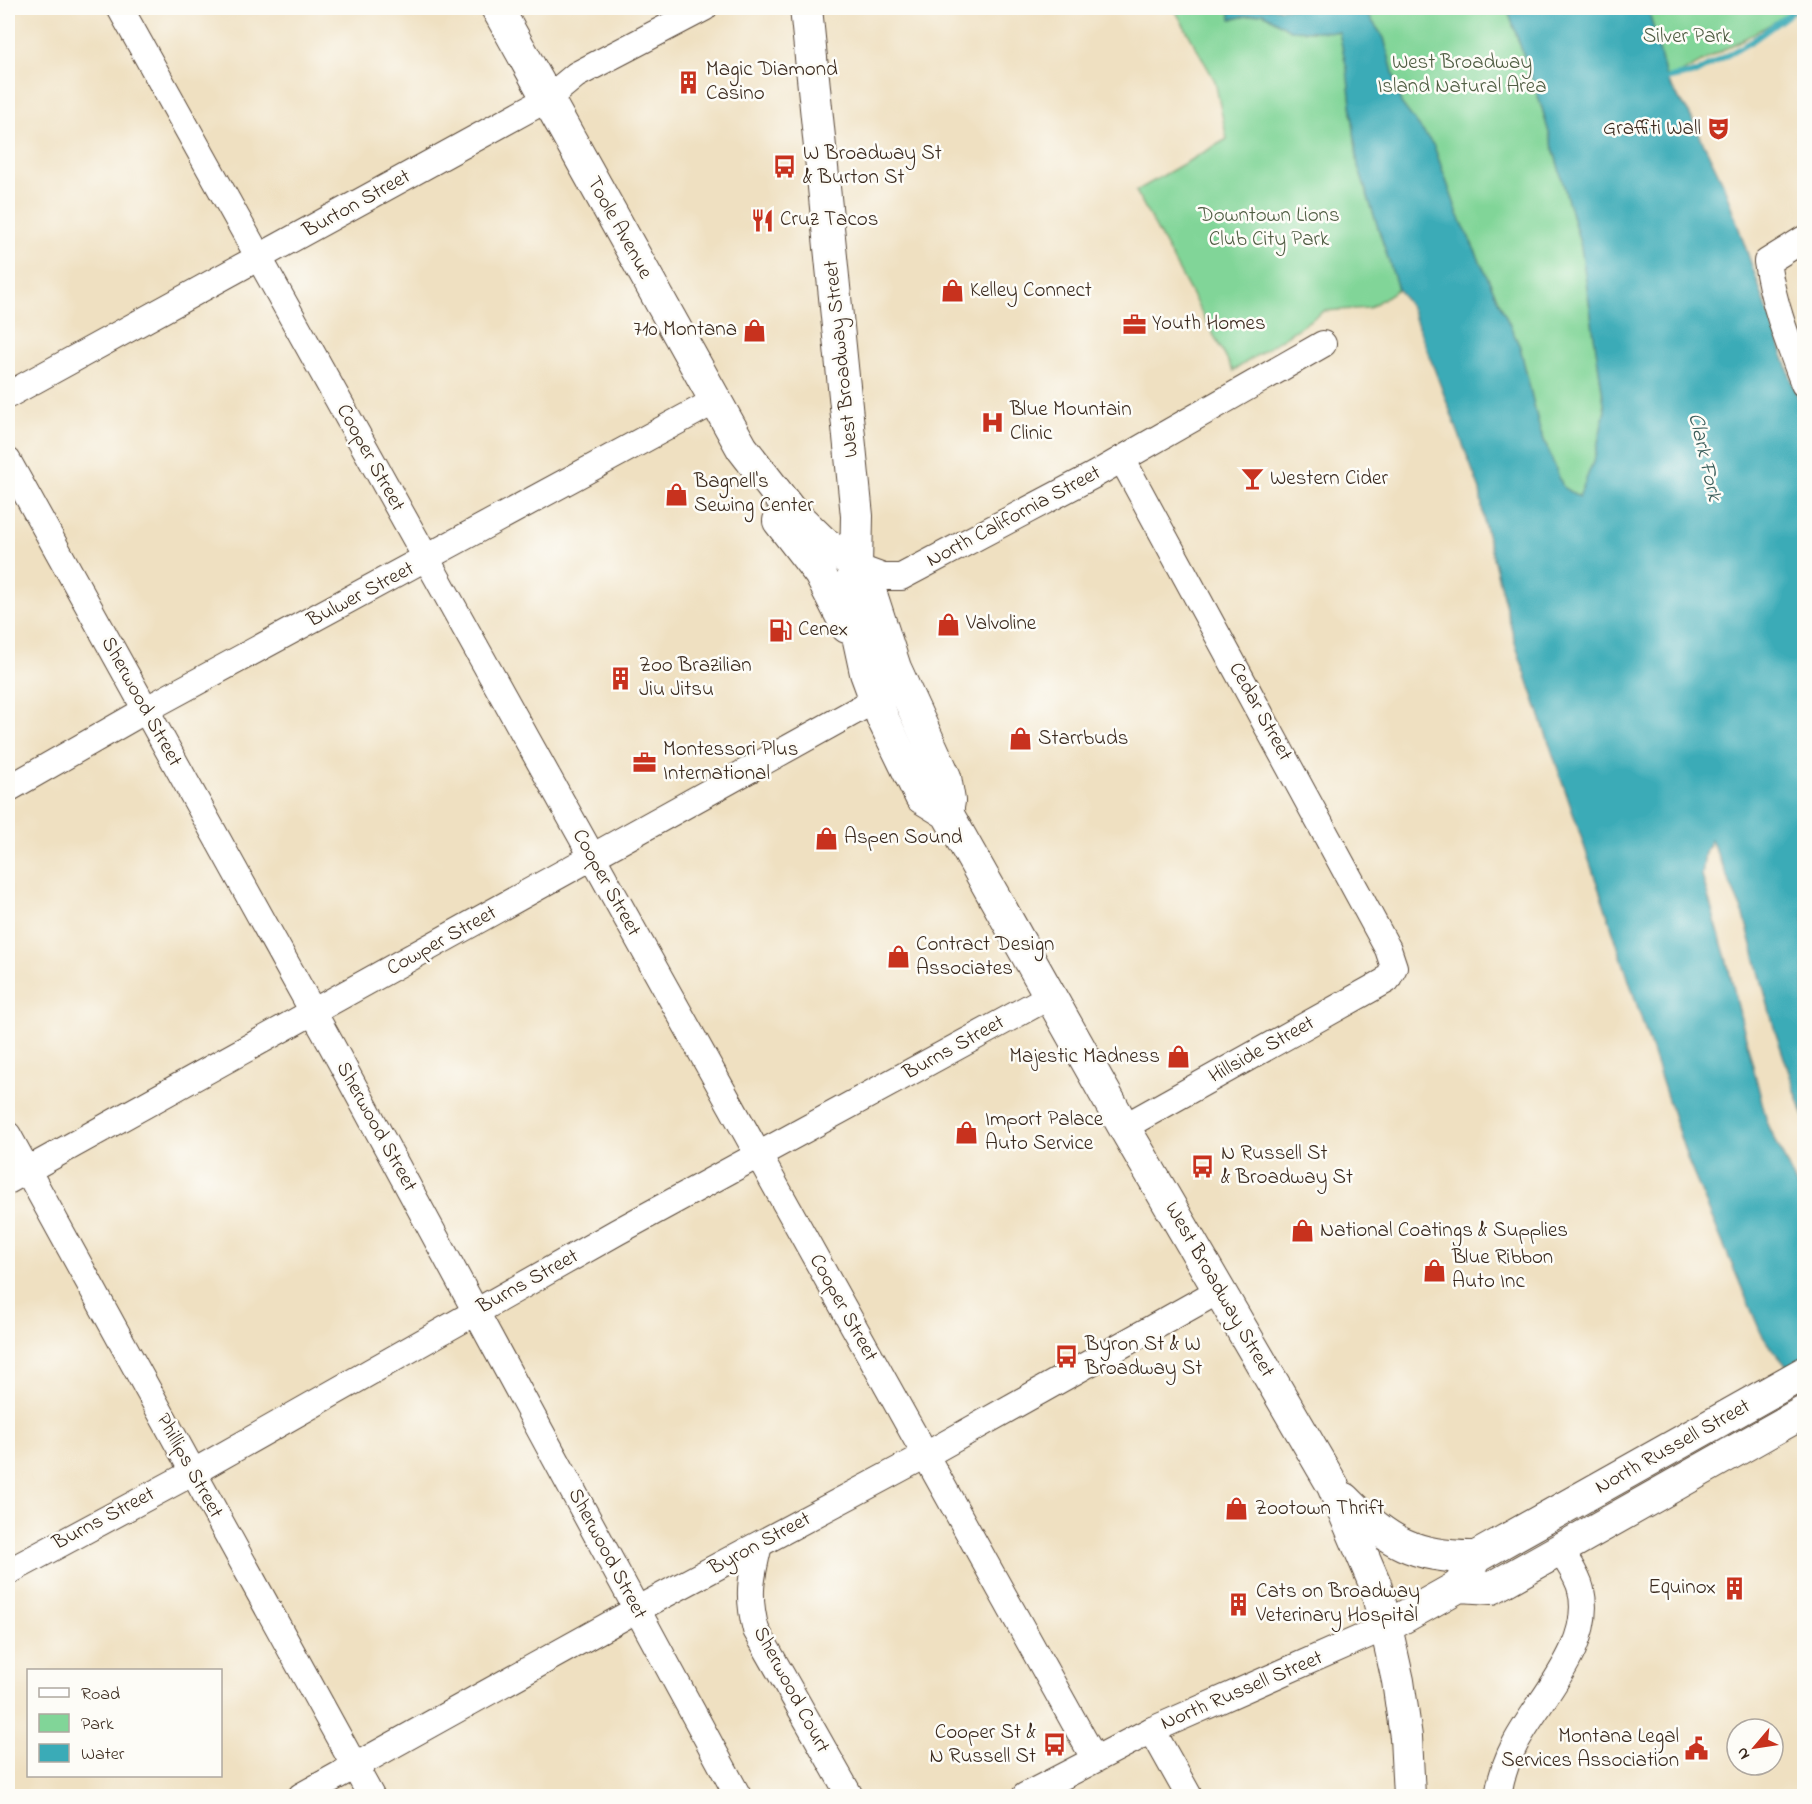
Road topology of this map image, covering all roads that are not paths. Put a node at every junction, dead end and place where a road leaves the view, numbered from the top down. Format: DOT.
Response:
graph roads {
  1 [pos="120,8"];
  2 [pos="496,8"];
  3 [pos="704,8"];
  4 [pos="806,8"];
  5 [pos="547,99"];
  6 [pos="1804,239"];
  7 [pos="259,259"];
  8 [pos="1323,344"];
  9 [pos="1804,384"];
  10 [pos="8,395"];
  11 [pos="715,401"];
  12 [pos="742,448"];
  13 [pos="1122,459"];
  14 [pos="8,461"];
  15 [pos="426,559"];
  16 [pos="856,567"];
  17 [pos="871,686"];
  18 [pos="146,710"];
  19 [pos="8,789"];
  20 [pos="946,813"];
  21 [pos="592,858"];
  22 [pos="1394,967"];
  23 [pos="1050,996"];
  24 [pos="314,1013"];
  25 [pos="1124,1127"];
  26 [pos="8,1135"];
  27 [pos="759,1157"];
  28 [pos="17,1175"];
  29 [pos="1220,1290"];
  30 [pos="476,1312"];
  31 [pos="1804,1373"];
  32 [pos="1804,1412"];
  33 [pos="924,1456"];
  34 [pos="192,1473"];
  35 [pos="1333,1486"];
  36 [pos="759,1545"];
  37 [pos="1560,1549"];
  38 [pos="1476,1557"];
  39 [pos="8,1572"];
  40 [pos="1459,1586"];
  41 [pos="636,1610"];
  42 [pos="1386,1627"];
  43 [pos="1152,1730"];
  44 [pos="1094,1758"];
  45 [pos="354,1767"];
  46 [pos="301,1797"];
  47 [pos="371,1797"];
  48 [pos="738,1797"];
  49 [pos="850,1797"];
  50 [pos="1025,1797"];
  51 [pos="1189,1797"];
  52 [pos="1409,1797"];
  53 [pos="1498,1797"];
  1 -- 7 [label="street, Cooper Street"];
  2 -- 5 [label="main road, Toole Avenue"];
  3 -- 5 [label="street, Burton Street"];
  4 -- 16 [label="main road, West Broadway Street"];
  5 -- 7 [label="street, Burton Street"];
  5 -- 11 [label="main road, Toole Avenue"];
  6 -- 9 [label="street"];
  7 -- 10 [label="street, Burton Street"];
  7 -- 15 [label="street, Cooper Street"];
  8 -- 13 [label="street, North California Street"];
  11 -- 12 [label="main road, Toole Avenue"];
  11 -- 15 [label="street, Bulwer Street"];
  12 -- 16 [label="main road, Toole Avenue"];
  12 -- 17 [label="main road, Toole Avenue"];
  13 -- 16 [label="street, North California Street"];
  13 -- 22 [label="street, Cedar Street"];
  14 -- 18 [label="street, Sherwood Street"];
  15 -- 18 [label="street, Bulwer Street"];
  15 -- 21 [label="street, Cooper Street"];
  16 -- 17 [label="main road, West Broadway Street"];
  16 -- 20 [label="main road, West Broadway Street"];
  17 -- 20 [label="main road, West Broadway Street"];
  17 -- 21 [label="street, Cowper Street"];
  18 -- 19 [label="street, Bulwer Street"];
  18 -- 24 [label="street, Sherwood Street"];
  20 -- 23 [label="main road, West Broadway Street"];
  21 -- 24 [label="street, Cowper Street"];
  21 -- 27 [label="street, Cooper Street"];
  22 -- 25 [label="street, Hillside Street"];
  23 -- 25 [label="main road, West Broadway Street"];
  23 -- 27 [label="street, Burns Street"];
  24 -- 28 [label="street, Cowper Street"];
  24 -- 30 [label="street, Sherwood Street"];
  25 -- 29 [label="main road, West Broadway Street"];
  26 -- 28 [label="street, Phillips Street"];
  27 -- 30 [label="street, Burns Street"];
  27 -- 33 [label="street, Cooper Street"];
  28 -- 34 [label="street, Phillips Street"];
  29 -- 33 [label="street, Byron Street"];
  29 -- 35 [label="main road, West Broadway Street"];
  30 -- 34 [label="street, Burns Street"];
  30 -- 41 [label="street, Sherwood Street"];
  31 -- 38 [label="main road, North Russell Street"];
  32 -- 37 [label="main road, North Russell Street"];
  33 -- 36 [label="street, Byron Street"];
  33 -- 44 [label="street, Cooper Street"];
  34 -- 39 [label="street, Burns Street"];
  34 -- 45 [label="street, Phillips Street"];
  35 -- 38 [label="main road"];
  35 -- 42 [label="main road, West Broadway Street"];
  36 -- 41 [label="street, Byron Street"];
  36 -- 49 [label="street, Sherwood Court"];
  37 -- 40 [label="main road, North Russell Street"];
  37 -- 53 [label="street"];
  38 -- 40 [label="main road"];
  40 -- 42 [label="main road, North Russell Street"];
  41 -- 45 [label="street, Byron Street"];
  41 -- 48 [label="street, Sherwood Street"];
  42 -- 43 [label="street, North Russell Street"];
  42 -- 52 [label="main road, West Broadway Street"];
  43 -- 44 [label="street, North Russell Street"];
  43 -- 51 [label="street"];
  44 -- 50 [label="street, North Russell Street"];
  45 -- 46 [label="street, Byron Street"];
  45 -- 47 [label="street, Phillips Street"];
}
